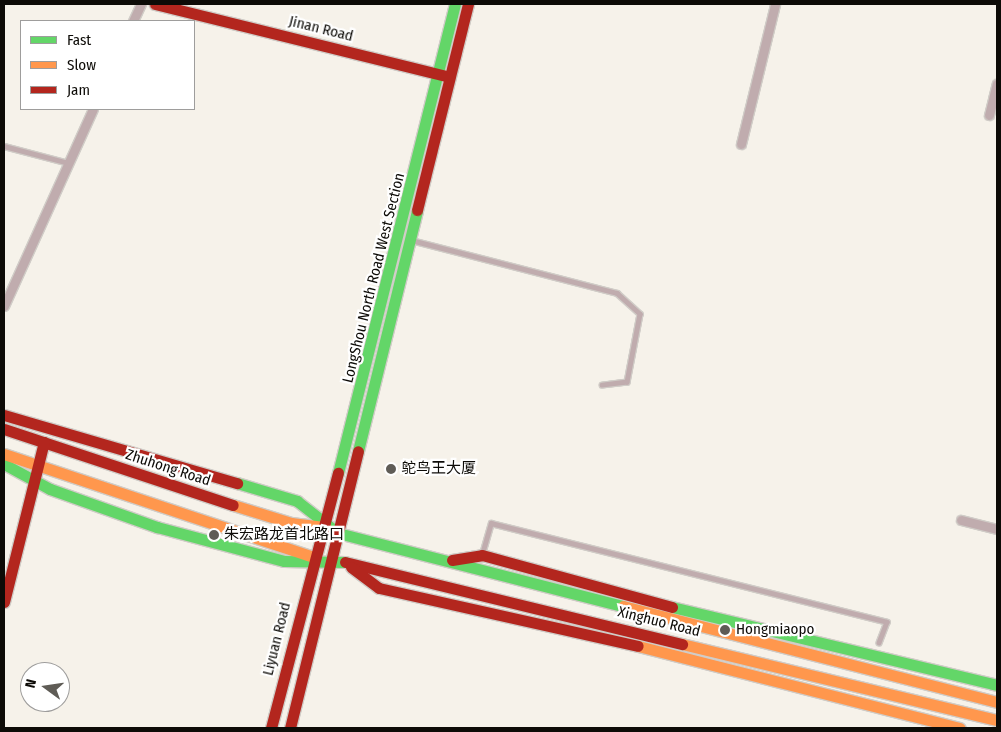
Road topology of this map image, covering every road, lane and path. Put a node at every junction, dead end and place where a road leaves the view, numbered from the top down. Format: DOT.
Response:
graph roads {
  1 [pos="141,4"];
  2 [pos="155,4"];
  3 [pos="455,4"];
  4 [pos="468,4"];
  5 [pos="775,4"];
  6 [pos="133,20"];
  7 [pos="439,74"];
  8 [pos="450,77"];
  9 [pos="997,84"];
  10 [pos="93,110"];
  11 [pos="989,115"];
  12 [pos="741,144"];
  13 [pos="4,146"];
  14 [pos="69,163"];
  15 [pos="405,239"];
  16 [pos="4,306"];
  17 [pos="602,385"];
  18 [pos="4,415"];
  19 [pos="6,430"];
  20 [pos="59,431"];
  21 [pos="44,442"];
  22 [pos="4,454"];
  23 [pos="4,464"];
  24 [pos="37,465"];
  25 [pos="34,479"];
  26 [pos="961,520"];
  27 [pos="326,527"];
  28 [pos="997,529"];
  29 [pos="338,533"];
  30 [pos="482,555"];
  31 [pos="313,557"];
  32 [pos="339,561"];
  33 [pos="446,561"];
  34 [pos="4,602"];
  35 [pos="558,612"];
  36 [pos="504,615"];
  37 [pos="648,634"];
  38 [pos="879,643"];
  39 [pos="645,648"];
  40 [pos="767,664"];
  41 [pos="871,667"];
  42 [pos="919,668"];
  43 [pos="764,678"];
  44 [pos="997,685"];
  45 [pos="901,696"];
  46 [pos="864,701"];
  47 [pos="997,702"];
  48 [pos="997,720"];
  49 [pos="934,725"];
  50 [pos="270,728"];
  51 [pos="290,728"];
  52 [pos="960,728"];
  1 -- 6 [label="street"];
  2 -- 7 [label="main road, Jinan Road"];
  3 -- 7 [label="main road, LongShou North Road West Section"];
  4 -- 8 [label="main road, LongShou North Road West Section"];
  5 -- 12 [label="street"];
  7 -- 8 [label="main road, Jinan Road"];
  7 -- 15 [label="main road, LongShou North Road West Section"];
  8 -- 15 [label="main road, LongShou North Road West Section"];
  9 -- 11 [label="street"];
  10 -- 14 [label="street"];
  13 -- 14 [label="lane"];
  14 -- 16 [label="street"];
  15 -- 17 [label="lane"];
  15 -- 27 [label="main road, LongShou North Road West Section"];
  15 -- 29 [label="main road, LongShou North Road West Section"];
  18 -- 20 [label="main road"];
  19 -- 20 [label="main road"];
  19 -- 21 [label="main road, Zhuhong Road"];
  20 -- 27 [label="main road"];
  21 -- 24 [label="main road"];
  21 -- 27 [label="main road, Zhuhong Road"];
  22 -- 24 [label="main road"];
  23 -- 25 [label="main road"];
  24 -- 25 [label="main road"];
  24 -- 31 [label="main road"];
  25 -- 31 [label="main road"];
  25 -- 34 [label="main road"];
  26 -- 28 [label="street"];
  27 -- 29 [label="main road, Xinghuo Road"];
  27 -- 31 [label="main road, LongShou North Road West Section"];
  29 -- 32 [label="main road, LongShou North Road West Section"];
  29 -- 33 [label="main road, Xinghuo Road"];
  30 -- 33 [label="main road"];
  30 -- 38 [label="lane"];
  30 -- 42 [label="main road"];
  31 -- 32 [label="main road, Xinghuo Road"];
  31 -- 50 [label="main road, Liyuan Road"];
  32 -- 35 [label="main road, Xinghuo Road"];
  32 -- 36 [label="main road"];
  32 -- 51 [label="main road"];
  33 -- 41 [label="main road, Xinghuo Road"];
  35 -- 36 [label="main road"];
  35 -- 37 [label="main road, Xinghuo Road"];
  36 -- 39 [label="main road"];
  37 -- 39 [label="main road"];
  37 -- 40 [label="main road, Xinghuo Road"];
  39 -- 43 [label="main road"];
  40 -- 43 [label="main road"];
  40 -- 45 [label="main road, Xinghuo Road"];
  41 -- 42 [label="main road"];
  41 -- 47 [label="main road, Xinghuo Road"];
  42 -- 44 [label="main road"];
  43 -- 46 [label="main road"];
  45 -- 46 [label="main road"];
  45 -- 48 [label="main road, Xinghuo Road"];
  46 -- 49 [label="main road"];
  49 -- 52 [label="main road"];
}
